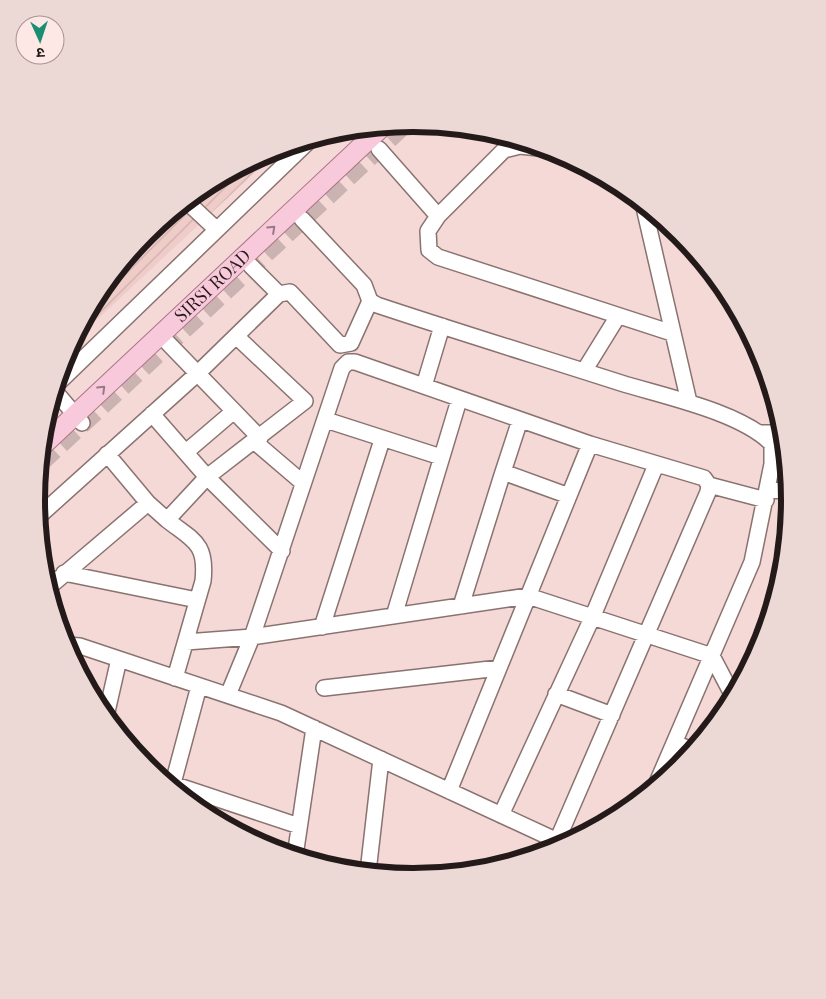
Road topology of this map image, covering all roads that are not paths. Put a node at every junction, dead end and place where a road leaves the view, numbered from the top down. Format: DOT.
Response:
graph roads {
  1 [pos="375,134"];
  2 [pos="517,147"];
  3 [pos="379,149"];
  4 [pos="300,150"];
  5 [pos="192,206"];
  6 [pos="645,214"];
  7 [pos="438,216"];
  8 [pos="302,219"];
  9 [pos="216,229"];
  10 [pos="251,266"];
  11 [pos="280,294"];
  12 [pos="370,301"];
  13 [pos="618,316"];
  14 [pos="442,326"];
  15 [pos="672,333"];
  16 [pos="237,337"];
  17 [pos="168,343"];
  18 [pos="584,371"];
  19 [pos="198,373"];
  20 [pos="68,374"];
  21 [pos="424,386"];
  22 [pos="60,397"];
  23 [pos="459,400"];
  24 [pos="689,402"];
  25 [pos="234,410"];
  26 [pos="152,414"];
  27 [pos="79,419"];
  28 [pos="326,420"];
  29 [pos="520,420"];
  30 [pos="761,433"];
  31 [pos="775,433"];
  32 [pos="50,440"];
  33 [pos="258,440"];
  34 [pos="382,440"];
  35 [pos="590,444"];
  36 [pos="186,452"];
  37 [pos="107,454"];
  38 [pos="441,458"];
  39 [pos="656,465"];
  40 [pos="503,472"];
  41 [pos="207,477"];
  42 [pos="304,482"];
  43 [pos="709,484"];
  44 [pos="781,493"];
  45 [pos="767,495"];
  46 [pos="569,496"];
  47 [pos="148,503"];
  48 [pos="45,510"];
  49 [pos="167,520"];
  50 [pos="282,551"];
  51 [pos="64,573"];
  52 [pos="55,582"];
  53 [pos="528,596"];
  54 [pos="197,600"];
  55 [pos="461,606"];
  56 [pos="394,616"];
  57 [pos="592,618"];
  58 [pos="322,627"];
  59 [pos="648,636"];
  60 [pos="252,637"];
  61 [pos="186,642"];
  62 [pos="76,646"];
  63 [pos="712,656"];
  64 [pos="119,659"];
  65 [pos="499,668"];
  66 [pos="175,678"];
  67 [pos="199,686"];
  68 [pos="324,688"];
  69 [pos="729,688"];
  70 [pos="556,694"];
  71 [pos="228,695"];
  72 [pos="108,706"];
  73 [pos="612,716"];
  74 [pos="314,728"];
  75 [pos="674,743"];
  76 [pos="685,747"];
  77 [pos="381,759"];
  78 [pos="664,769"];
  79 [pos="175,780"];
  80 [pos="189,791"];
  81 [pos="449,791"];
  82 [pos="501,815"];
  83 [pos="299,826"];
  84 [pos="564,835"];
  85 [pos="553,839"];
  86 [pos="296,848"];
  87 [pos="369,864"];
  27 -- 1 [label="main road, SIRSI ROAD, one-way"];
  2 -- 7 [label="street"];
  3 -- 7 [label="street"];
  4 -- 9 [label="street"];
  5 -- 9 [label="street"];
  6 -- 15 [label="street"];
  7 -- 13 [label="street"];
  8 -- 12 [label="street"];
  9 -- 20 [label="street"];
  10 -- 11 [label="street"];
  11 -- 12 [label="street"];
  11 -- 16 [label="street"];
  12 -- 14 [label="street"];
  13 -- 15 [label="street"];
  13 -- 18 [label="street"];
  14 -- 18 [label="street"];
  14 -- 21 [label="street"];
  15 -- 24 [label="street"];
  16 -- 19 [label="street"];
  16 -- 33 [label="street"];
  17 -- 19 [label="street"];
  18 -- 24 [label="street"];
  19 -- 25 [label="street"];
  19 -- 26 [label="street"];
  21 -- 23 [label="street"];
  21 -- 28 [label="street"];
  22 -- 27 [label="street"];
  23 -- 29 [label="street"];
  23 -- 38 [label="street"];
  24 -- 30 [label="street"];
  25 -- 33 [label="street"];
  25 -- 36 [label="street"];
  26 -- 36 [label="street"];
  26 -- 37 [label="street"];
  27 -- 32 [label="main road, SIRSI ROAD"];
  28 -- 34 [label="street"];
  28 -- 42 [label="street"];
  29 -- 35 [label="street"];
  29 -- 40 [label="street"];
  30 -- 31 [label="street"];
  30 -- 45 [label="street"];
  33 -- 41 [label="street"];
  33 -- 42 [label="street"];
  34 -- 38 [label="street"];
  34 -- 58 [label="street"];
  35 -- 39 [label="street"];
  35 -- 46 [label="street"];
  36 -- 41 [label="street"];
  37 -- 47 [label="street"];
  37 -- 48 [label="street"];
  38 -- 56 [label="street"];
  39 -- 43 [label="street"];
  39 -- 57 [label="street"];
  40 -- 46 [label="street"];
  40 -- 55 [label="street"];
  41 -- 49 [label="street"];
  41 -- 50 [label="street"];
  42 -- 50 [label="street"];
  43 -- 45 [label="street"];
  43 -- 59 [label="street"];
  44 -- 45 [label="street"];
  45 -- 63 [label="street"];
  46 -- 53 [label="street"];
  47 -- 49 [label="street"];
  47 -- 51 [label="street"];
  49 -- 54 [label="street"];
  50 -- 60 [label="street"];
  51 -- 52 [label="street"];
  51 -- 54 [label="street"];
  53 -- 55 [label="street"];
  53 -- 57 [label="street"];
  53 -- 65 [label="street"];
  54 -- 61 [label="street"];
  55 -- 56 [label="street"];
  56 -- 58 [label="street"];
  57 -- 59 [label="street"];
  57 -- 70 [label="street"];
  58 -- 60 [label="street"];
  59 -- 63 [label="street"];
  59 -- 73 [label="street"];
  60 -- 61 [label="street"];
  60 -- 71 [label="street"];
  61 -- 66 [label="street"];
  62 -- 64 [label="street"];
  63 -- 69 [label="street"];
  63 -- 75 [label="street"];
  64 -- 66 [label="street"];
  64 -- 72 [label="street"];
  65 -- 68 [label="street"];
  65 -- 81 [label="street"];
  66 -- 67 [label="street"];
  67 -- 71 [label="street"];
  67 -- 79 [label="street"];
  70 -- 73 [label="street"];
  70 -- 82 [label="street"];
  71 -- 74 [label="street"];
  73 -- 84 [label="street"];
  74 -- 77 [label="street"];
  74 -- 83 [label="street"];
  75 -- 76 [label="street"];
  75 -- 78 [label="street"];
  77 -- 81 [label="street"];
  77 -- 87 [label="street"];
  80 -- 83 [label="street"];
  81 -- 82 [label="street"];
  82 -- 85 [label="street"];
  83 -- 86 [label="street"];
}
